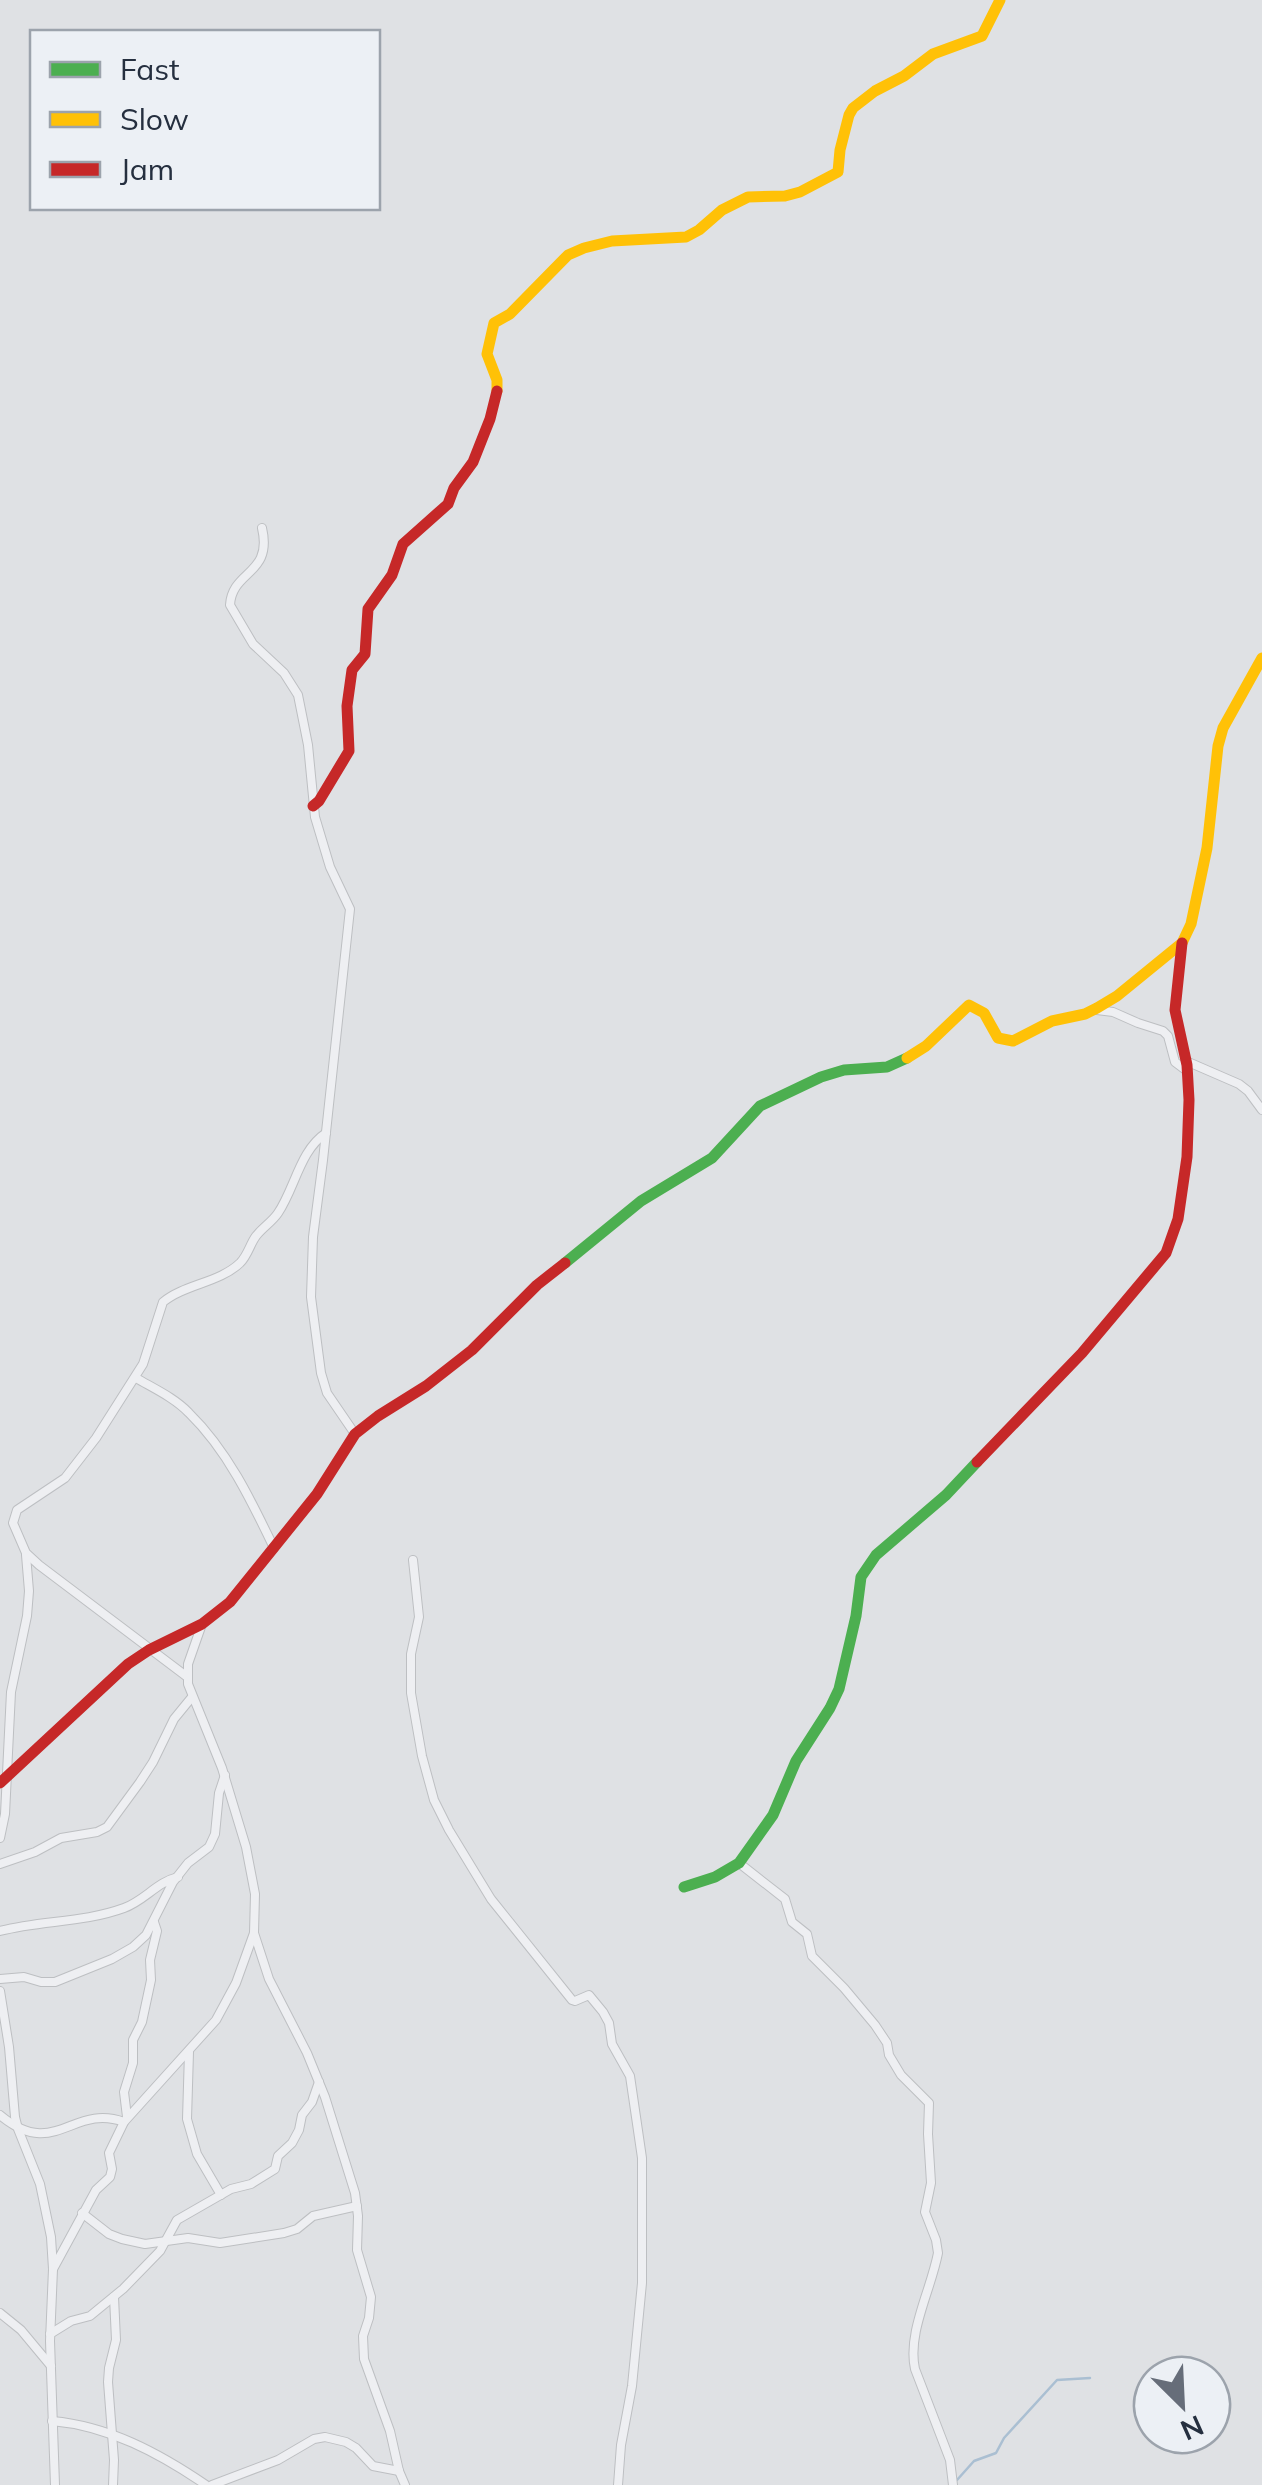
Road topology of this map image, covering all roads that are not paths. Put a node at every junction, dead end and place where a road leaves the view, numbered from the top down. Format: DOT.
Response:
graph roads {
  1 [pos="1000,0"];
  2 [pos="262,528"];
  3 [pos="1262,658"];
  4 [pos="313,806"];
  5 [pos="1182,943"];
  6 [pos="1092,1010"];
  7 [pos="1186,1066"];
  8 [pos="1262,1110"];
  9 [pos="326,1133"];
  10 [pos="136,1378"];
  11 [pos="354,1434"];
  12 [pos="274,1548"];
  13 [pos="26,1553"];
  14 [pos="413,1560"];
  15 [pos="202,1624"];
  16 [pos="149,1650"];
  17 [pos="186,1676"];
  18 [pos="192,1696"];
  19 [pos="225,1775"];
  20 [pos="2,1781"];
  21 [pos="0,1838"];
  22 [pos="739,1863"];
  23 [pos="0,1864"];
  24 [pos="178,1876"];
  25 [pos="684,1886"];
  26 [pos="154,1922"];
  27 [pos="0,1930"];
  28 [pos="254,1933"];
  29 [pos="0,1979"];
  30 [pos="0,1991"];
  31 [pos="189,2052"];
  32 [pos="318,2082"];
  33 [pos="0,2115"];
  34 [pos="126,2120"];
  35 [pos="18,2129"];
  36 [pos="221,2195"];
  37 [pos="356,2206"];
  38 [pos="82,2213"];
  39 [pos="166,2240"];
  40 [pos="53,2268"];
  41 [pos="114,2296"];
  42 [pos="0,2313"];
  43 [pos="50,2334"];
  44 [pos="51,2366"];
  45 [pos="52,2421"];
  46 [pos="112,2433"];
  47 [pos="399,2471"];
  48 [pos="55,2485"];
  49 [pos="113,2485"];
  50 [pos="209,2485"];
  51 [pos="405,2485"];
  52 [pos="618,2485"];
  53 [pos="953,2485"];
  1 -- 4 [label="street"];
  2 -- 4 [label="street"];
  3 -- 5 [label="street"];
  4 -- 9 [label="street"];
  5 -- 6 [label="street"];
  5 -- 7 [label="street"];
  6 -- 7 [label="street"];
  6 -- 11 [label="street"];
  7 -- 8 [label="street"];
  7 -- 22 [label="street"];
  9 -- 10 [label="street"];
  9 -- 11 [label="street"];
  10 -- 12 [label="street"];
  10 -- 13 [label="street"];
  11 -- 12 [label="street"];
  12 -- 15 [label="street"];
  13 -- 16 [label="street"];
  13 -- 20 [label="street"];
  14 -- 52 [label="street"];
  15 -- 16 [label="street"];
  15 -- 17 [label="street"];
  16 -- 17 [label="street"];
  16 -- 20 [label="street"];
  17 -- 18 [label="street"];
  18 -- 19 [label="street"];
  18 -- 23 [label="street"];
  19 -- 24 [label="street"];
  19 -- 28 [label="street"];
  20 -- 21 [label="street"];
  22 -- 25 [label="street"];
  22 -- 53 [label="street"];
  24 -- 26 [label="street"];
  24 -- 27 [label="street"];
  26 -- 29 [label="street"];
  26 -- 34 [label="street"];
  28 -- 31 [label="street"];
  28 -- 32 [label="street"];
  30 -- 35 [label="street"];
  31 -- 34 [label="street"];
  31 -- 36 [label="street"];
  32 -- 36 [label="street"];
  32 -- 37 [label="street"];
  33 -- 35 [label="street"];
  34 -- 35 [label="street"];
  34 -- 38 [label="street"];
  35 -- 40 [label="street"];
  36 -- 39 [label="street"];
  37 -- 39 [label="street"];
  37 -- 47 [label="street"];
  38 -- 39 [label="street"];
  38 -- 40 [label="street"];
  39 -- 41 [label="street"];
  40 -- 43 [label="street"];
  41 -- 43 [label="street"];
  41 -- 46 [label="street"];
  42 -- 44 [label="street"];
  43 -- 44 [label="street"];
  44 -- 45 [label="street"];
  45 -- 46 [label="street"];
  45 -- 48 [label="street"];
  46 -- 49 [label="street"];
  46 -- 50 [label="street"];
  47 -- 50 [label="street"];
  47 -- 51 [label="street"];
}
